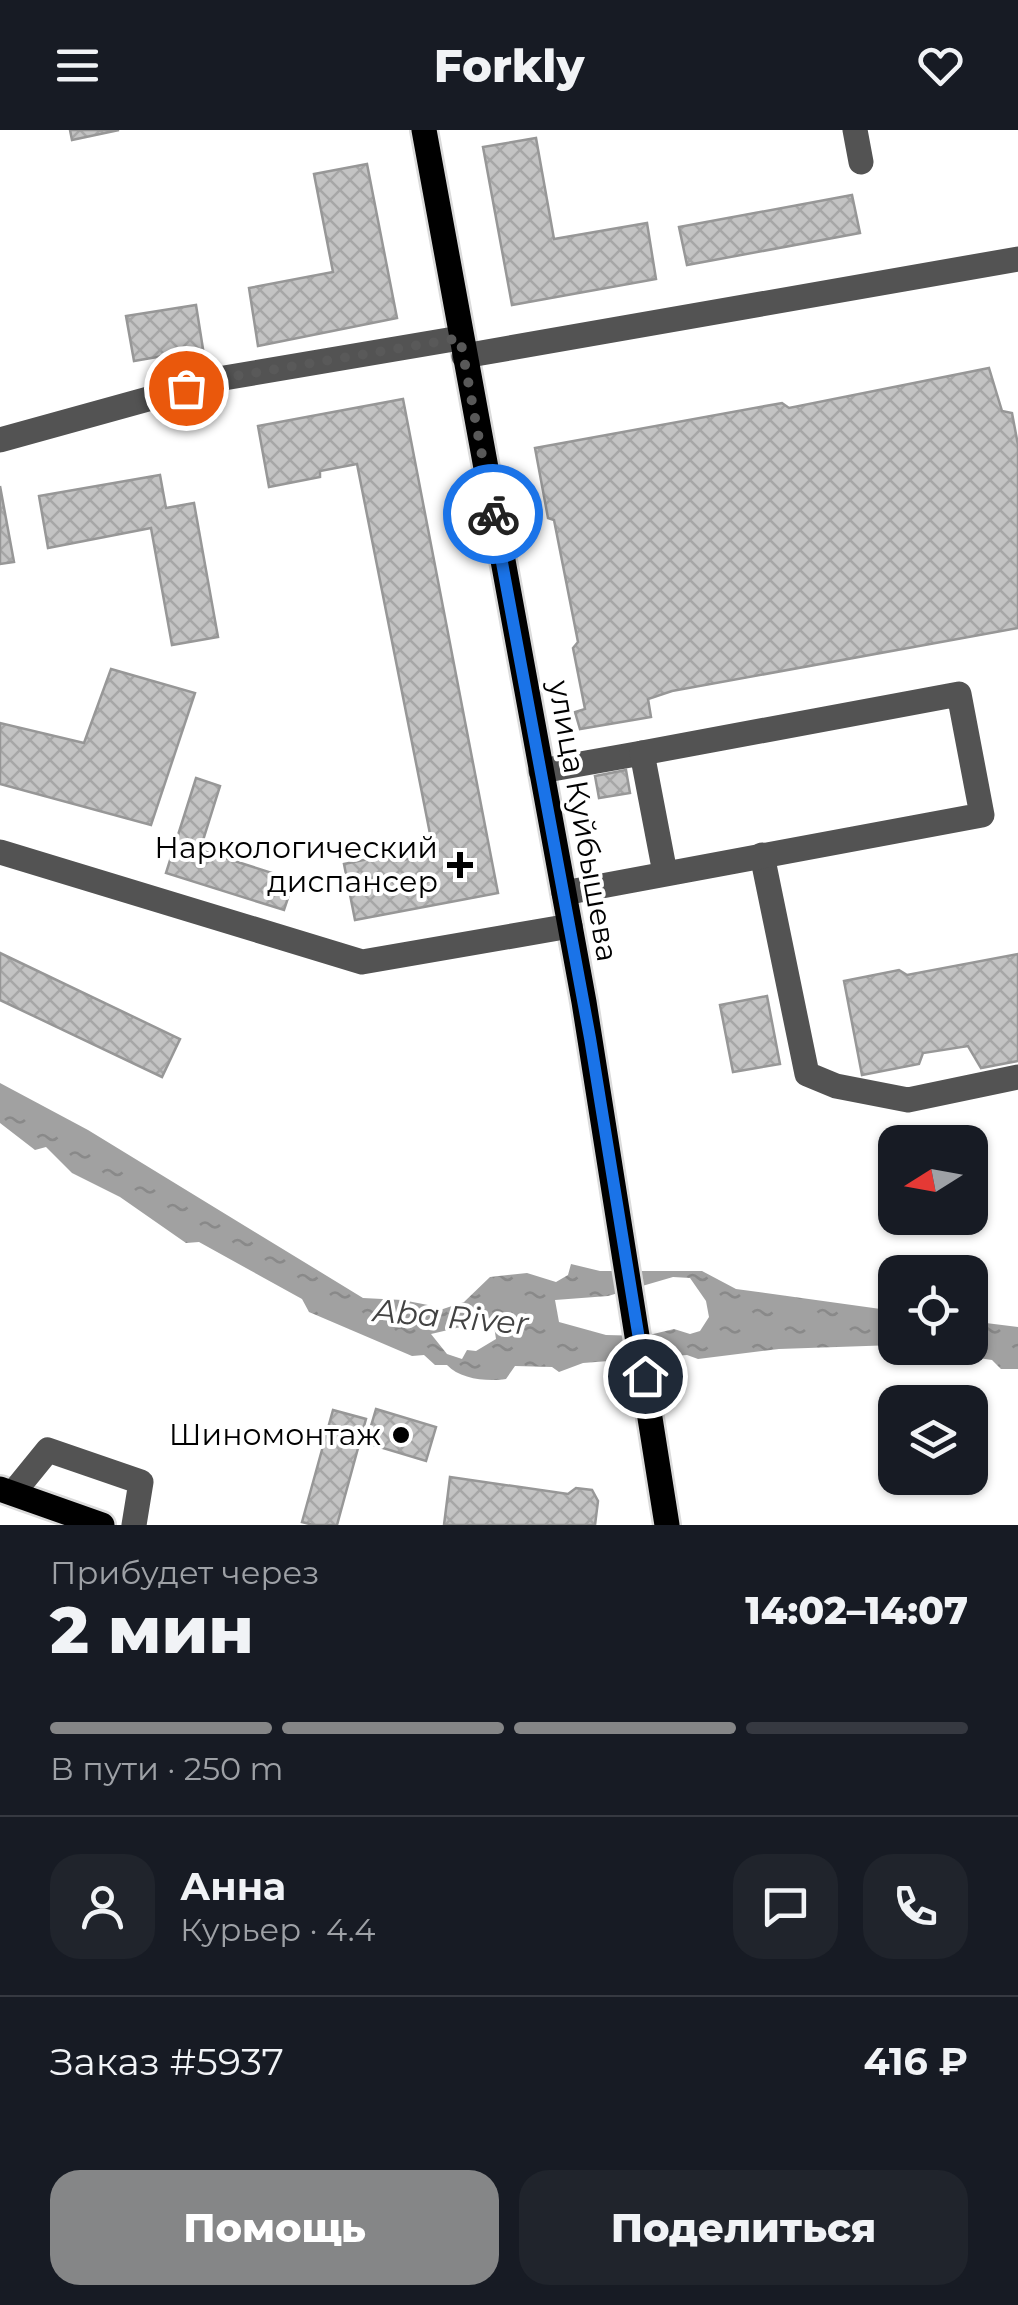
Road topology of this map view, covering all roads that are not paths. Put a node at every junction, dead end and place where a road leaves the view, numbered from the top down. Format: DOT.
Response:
graph roads {
  1 [pos="424,130"];
  2 [pos="855,130"];
  3 [pos="861,162"];
  4 [pos="1018,258"];
  5 [pos="462,347"];
  6 [pos="0,440"];
  7 [pos="642,753"];
  8 [pos="542,772"];
  9 [pos="0,852"];
  10 [pos="762,856"];
  11 [pos="665,874"];
  12 [pos="564,893"];
  13 [pos="570,926"];
  14 [pos="1018,1077"];
  15 [pos="6,1491"];
  16 [pos="102,1525"];
  17 [pos="134,1525"];
  18 [pos="667,1525"];
  1 -- 5 [label="main road, улица Куйбышева"];
  2 -- 3 [label="street"];
  4 -- 5 [label="street"];
  5 -- 6 [label="street"];
  5 -- 8 [label="main road, улица Куйбышева"];
  7 -- 8 [label="street"];
  7 -- 10 [label="street"];
  7 -- 11 [label="street"];
  8 -- 12 [label="main road, улица Куйбышева"];
  9 -- 13 [label="street"];
  10 -- 11 [label="street"];
  10 -- 14 [label="street"];
  11 -- 12 [label="street"];
  12 -- 13 [label="main road, улица Куйбышева"];
  13 -- 18 [label="main road, улица Куйбышева"];
  15 -- 16 [label="main road"];
  15 -- 17 [label="street"];
}
